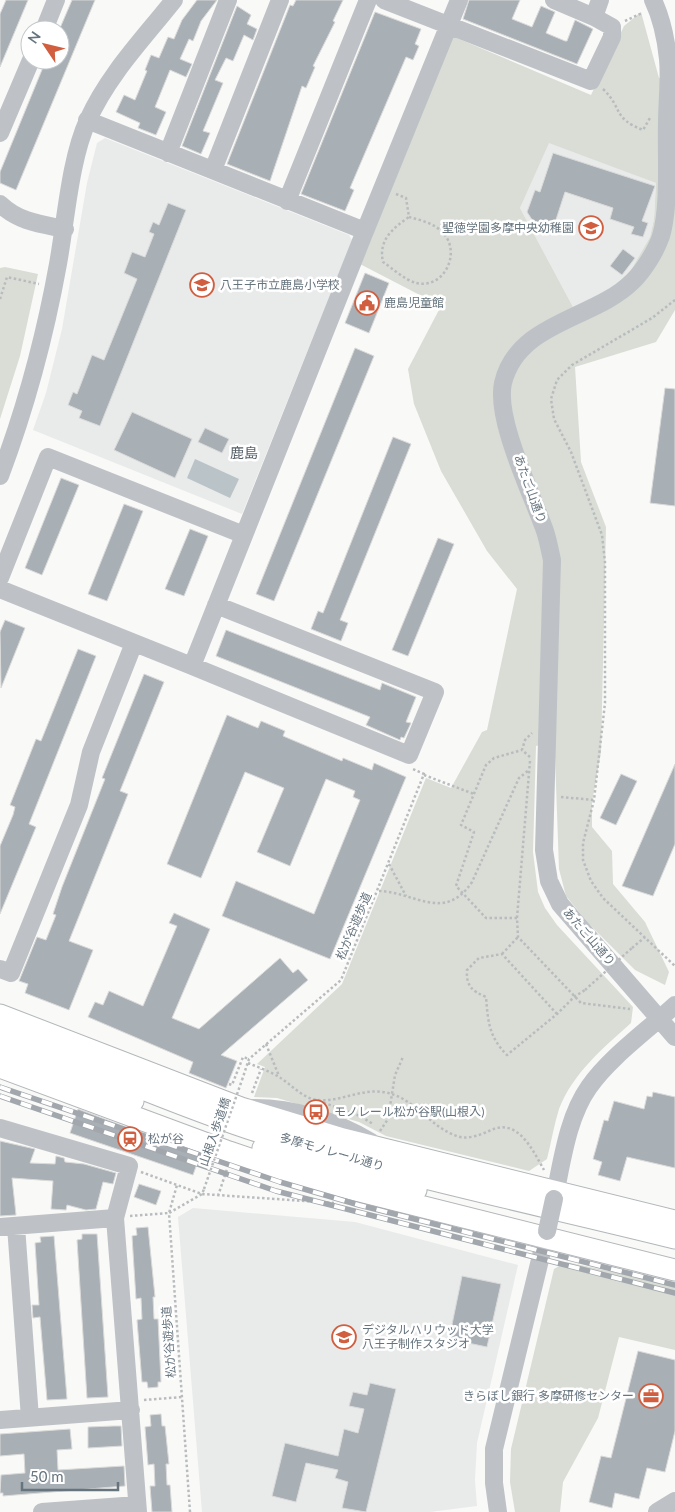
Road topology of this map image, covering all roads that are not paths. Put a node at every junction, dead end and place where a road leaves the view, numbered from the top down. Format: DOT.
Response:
graph roads {
  1 [pos="56,0"];
  2 [pos="174,0"];
  3 [pos="228,0"];
  4 [pos="280,0"];
  5 [pos="368,0"];
  6 [pos="384,0"];
  7 [pos="459,0"];
  8 [pos="554,0"];
  9 [pos="650,6"];
  10 [pos="597,8"];
  11 [pos="48,20"];
  12 [pos="449,25"];
  13 [pos="27,70"];
  14 [pos="87,120"];
  15 [pos="0,133"];
  16 [pos="168,153"];
  17 [pos="213,170"];
  18 [pos="287,201"];
  19 [pos="0,204"];
  20 [pos="65,229"];
  21 [pos="364,231"];
  22 [pos="0,476"];
  23 [pos="244,535"];
  24 [pos="0,578"];
  25 [pos="0,589"];
  26 [pos="216,604"];
  27 [pos="134,643"];
  28 [pos="192,666"];
  29 [pos="0,969"];
  30 [pos="675,1005"];
  31 [pos="0,1015"];
  32 [pos="660,1019"];
  33 [pos="0,1031"];
  34 [pos="52,1035"];
  35 [pos="675,1037"];
  36 [pos="0,1050"];
  37 [pos="0,1066"];
  38 [pos="0,1128"];
  39 [pos="555,1195"];
  40 [pos="116,1218"];
  41 [pos="675,1221"];
  42 [pos="8,1227"];
  43 [pos="546,1234"];
  44 [pos="675,1238"];
  45 [pos="675,1253"];
  46 [pos="675,1270"];
  47 [pos="130,1406"];
  48 [pos="30,1418"];
  49 [pos="0,1420"];
  50 [pos="675,1501"];
  51 [pos="138,1509"];
  52 [pos="42,1512"];
  53 [pos="498,1512"];
  54 [pos="657,1512"];
  1 -- 11 [label="street"];
  2 -- 14 [label="street"];
  3 -- 16 [label="street"];
  4 -- 17 [label="street"];
  5 -- 18 [label="street"];
  6 -- 12 [label="street"];
  7 -- 12 [label="street"];
  8 -- 10 [label="street"];
  9 -- 32 [label="street, あたご山通り"];
  10 -- 12 [label="street"];
  12 -- 21 [label="street"];
  13 -- 15 [label="street"];
  14 -- 16 [label="street"];
  14 -- 20 [label="street"];
  16 -- 17 [label="street"];
  17 -- 18 [label="street"];
  18 -- 21 [label="street"];
  19 -- 20 [label="street"];
  20 -- 22 [label="street"];
  21 -- 23 [label="street"];
  23 -- 24 [label="street"];
  23 -- 26 [label="street"];
  25 -- 27 [label="street"];
  26 -- 28 [label="street"];
  26 -- 28 [label="street"];
  27 -- 28 [label="street"];
  27 -- 29 [label="street"];
  30 -- 32 [label="street"];
  31 -- 34 [label="main road"];
  32 -- 35 [label="street, あたご山通り"];
  32 -- 39 [label="street"];
  33 -- 34 [label="main road"];
  33 -- 44 [label="main road, 多摩モノレール通り"];
  34 -- 39 [label="main road"];
  36 -- 45 [label="main road, 多摩モノレール通り"];
  37 -- 43 [label="main road"];
  38 -- 40 [label="street"];
  39 -- 41 [label="main road"];
  39 -- 43 [label="street, bridge"];
  40 -- 42 [label="street"];
  40 -- 47 [label="street"];
  42 -- 48 [label="street"];
  43 -- 46 [label="main road"];
  43 -- 53 [label="street"];
  47 -- 48 [label="street"];
  47 -- 51 [label="street"];
  48 -- 49 [label="street"];
  50 -- 54 [label="street"];
  51 -- 52 [label="street"];
}
